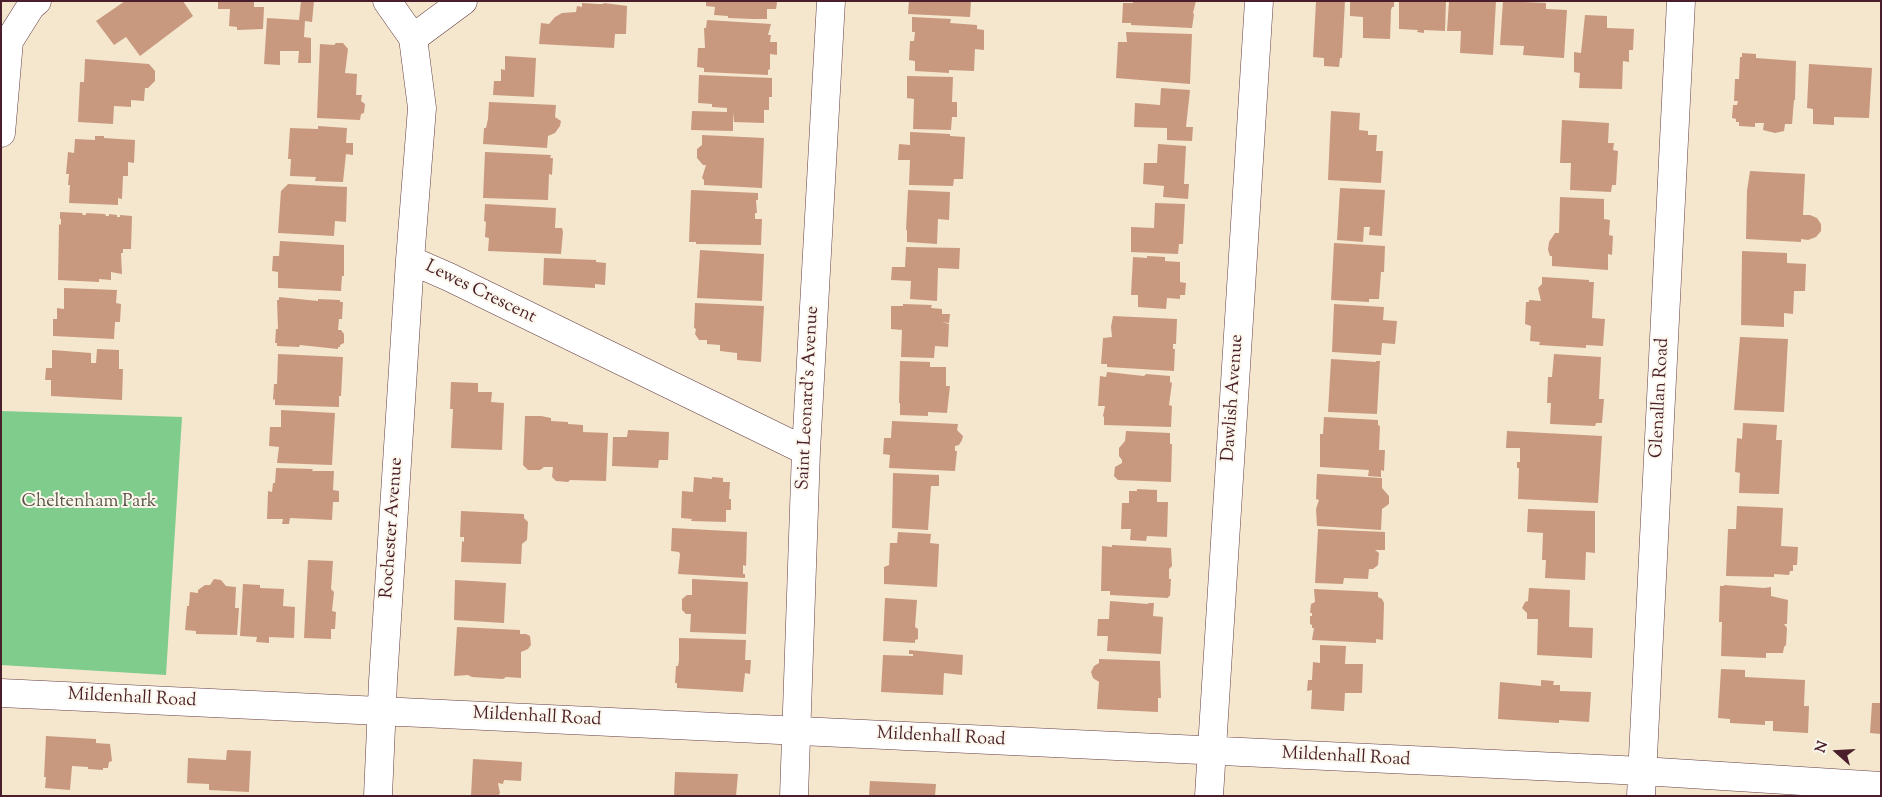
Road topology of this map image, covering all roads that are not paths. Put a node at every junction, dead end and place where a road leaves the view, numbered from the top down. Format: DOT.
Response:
graph roads {
  1 [pos="36,1"];
  2 [pos="387,1"];
  3 [pos="463,1"];
  4 [pos="831,1"];
  5 [pos="1258,1"];
  6 [pos="1681,1"];
  7 [pos="5,38"];
  8 [pos="413,38"];
  9 [pos="1,133"];
  10 [pos="410,260"];
  11 [pos="806,452"];
  12 [pos="1,693"];
  13 [pos="381,710"];
  14 [pos="797,730"];
  15 [pos="1212,751"];
  16 [pos="1642,784"];
  17 [pos="1881,786"];
  18 [pos="378,796"];
  19 [pos="794,796"];
  20 [pos="1210,796"];
  1 -- 7 [label="street"];
  2 -- 8 [label="street"];
  3 -- 8 [label="street"];
  4 -- 11 [label="street, Saint Leonard's Avenue"];
  5 -- 15 [label="street, Dawlish Avenue"];
  6 -- 16 [label="street, Glenallan Road"];
  7 -- 9 [label="street"];
  8 -- 10 [label="street, Lewes Crescent"];
  10 -- 11 [label="street, Lewes Crescent"];
  10 -- 13 [label="street, Rochester Avenue"];
  11 -- 14 [label="street, Saint Leonard's Avenue"];
  12 -- 13 [label="street, Mildenhall Road"];
  13 -- 14 [label="street, Mildenhall Road"];
  13 -- 18 [label="street, Rochester Avenue"];
  14 -- 15 [label="street, Mildenhall Road"];
  14 -- 19 [label="street, Saint Leonard's Avenue"];
  15 -- 16 [label="street, Mildenhall Road"];
  15 -- 20 [label="street, Dawlish Avenue"];
  16 -- 17 [label="street, Mildenhall Road"];
}
